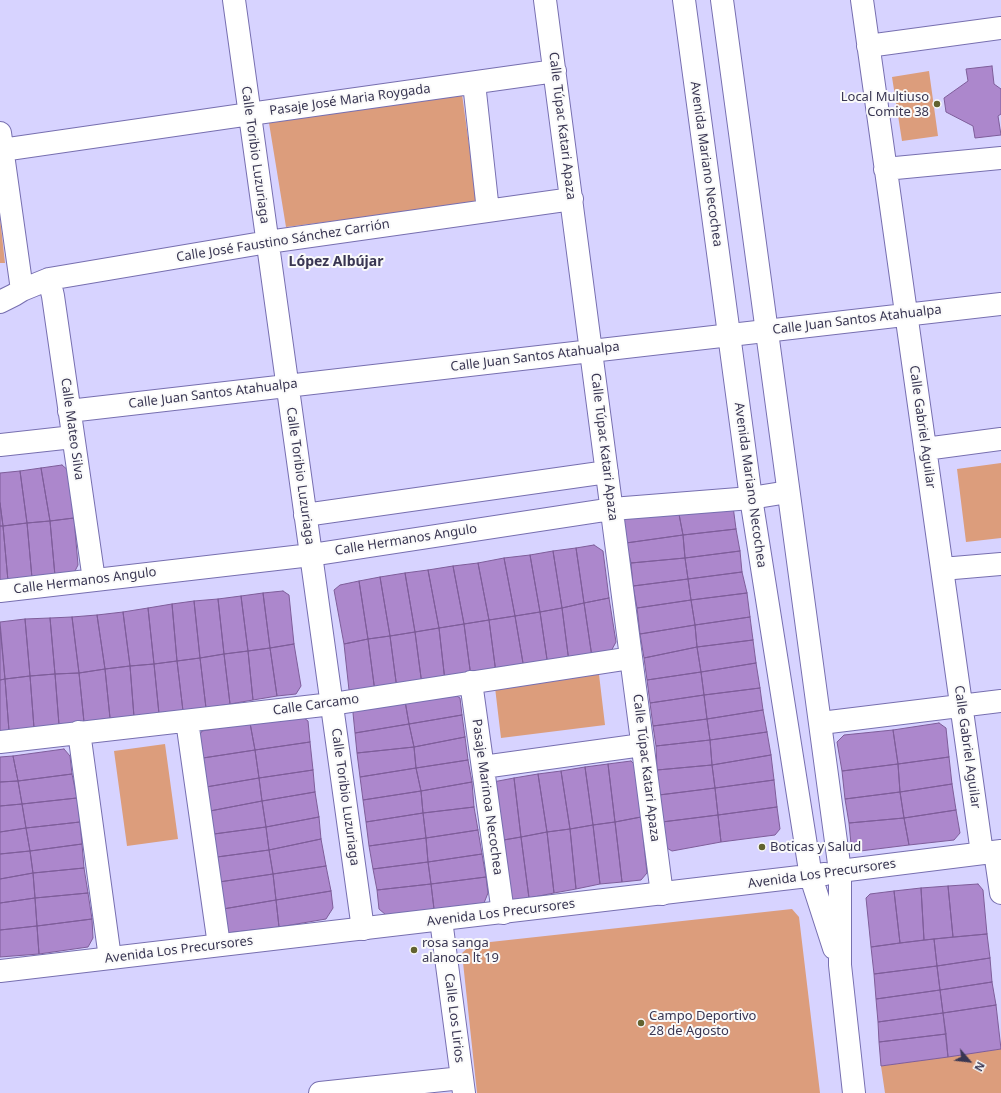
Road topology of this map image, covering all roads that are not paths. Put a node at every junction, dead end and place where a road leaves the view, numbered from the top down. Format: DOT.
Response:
graph roads {
  1 [pos="234,0"];
  2 [pos="545,0"];
  3 [pos="684,0"];
  4 [pos="722,0"];
  5 [pos="862,0"];
  6 [pos="1001,28"];
  7 [pos="868,46"];
  8 [pos="555,71"];
  9 [pos="474,83"];
  10 [pos="250,114"];
  11 [pos="1,142"];
  12 [pos="1001,158"];
  13 [pos="885,169"];
  14 [pos="3,180"];
  15 [pos="572,200"];
  16 [pos="488,211"];
  17 [pos="268,242"];
  18 [pos="49,279"];
  19 [pos="22,290"];
  20 [pos="0,302"];
  21 [pos="1001,304"];
  22 [pos="906,315"];
  23 [pos="766,331"];
  24 [pos="729,335"];
  25 [pos="591,351"];
  26 [pos="288,386"];
  27 [pos="69,410"];
  28 [pos="73,436"];
  29 [pos="1001,439"];
  30 [pos="0,445"];
  31 [pos="925,449"];
  32 [pos="607,472"];
  33 [pos="788,492"];
  34 [pos="751,498"];
  35 [pos="612,509"];
  36 [pos="305,515"];
  37 [pos="311,555"];
  38 [pos="1001,564"];
  39 [pos="942,569"];
  40 [pos="94,580"];
  41 [pos="0,591"];
  42 [pos="631,658"];
  43 [pos="470,682"];
  44 [pos="1001,701"];
  45 [pos="332,704"];
  46 [pos="962,706"];
  47 [pos="187,721"];
  48 [pos="821,723"];
  49 [pos="79,732"];
  50 [pos="0,742"];
  51 [pos="642,745"];
  52 [pos="483,767"];
  53 [pos="993,852"];
  54 [pos="840,872"];
  55 [pos="811,877"];
  56 [pos="1001,893"];
  57 [pos="662,894"];
  58 [pos="503,913"];
  59 [pos="441,920"];
  60 [pos="363,929"];
  61 [pos="219,945"];
  62 [pos="110,958"];
  63 [pos="840,965"];
  64 [pos="0,970"];
  65 [pos="463,1085"];
  66 [pos="320,1093"];
  67 [pos="854,1093"];
  1 -- 10 [label="street, Calle Toribio Luzuriaga"];
  2 -- 8 [label="street, Calle Túpac Katari Apaza"];
  3 -- 24 [label="street, Avenida Mariano Necochea"];
  4 -- 23 [label="street, Avenida Mariano Necochea"];
  5 -- 7 [label="street, Calle Gabriel Aguilar"];
  6 -- 7 [label="street"];
  7 -- 13 [label="street, Calle Gabriel Aguilar"];
  8 -- 9 [label="street, Pasaje José Maria Roygada"];
  8 -- 15 [label="street, Calle Túpac Katari Apaza"];
  9 -- 10 [label="street, Pasaje José Maria Roygada"];
  9 -- 16 [label="street"];
  10 -- 11 [label="street, Pasaje José Maria Roygada"];
  10 -- 17 [label="street, Calle Toribio Luzuriaga"];
  11 -- 14 [label="street"];
  12 -- 13 [label="street"];
  13 -- 22 [label="street, Calle Gabriel Aguilar"];
  14 -- 19 [label="street"];
  15 -- 16 [label="street, Calle José Faustino Sánchez Carrión"];
  15 -- 25 [label="street, Calle Túpac Katari Apaza"];
  16 -- 17 [label="street, Calle José Faustino Sánchez Carrión"];
  17 -- 18 [label="street, Calle José Faustino Sánchez Carrión"];
  17 -- 26 [label="street, Calle Toribio Luzuriaga"];
  18 -- 19 [label="street, Calle José Faustino Sánchez Carrión"];
  18 -- 27 [label="street, Calle Mateo Silva"];
  19 -- 20 [label="street, Calle José Faustino Sánchez Carrión"];
  21 -- 22 [label="street, Calle Juan Santos Atahualpa"];
  22 -- 23 [label="street, Calle Juan Santos Atahualpa"];
  22 -- 31 [label="street, Calle Gabriel Aguilar"];
  23 -- 24 [label="street, Calle Juan Santos Atahualpa"];
  23 -- 33 [label="street, Avenida Mariano Necochea"];
  24 -- 25 [label="street, Calle Juan Santos Atahualpa"];
  24 -- 34 [label="street, Avenida Mariano Necochea"];
  25 -- 26 [label="street, Calle Juan Santos Atahualpa"];
  25 -- 32 [label="street, Calle Túpac Katari Apaza"];
  26 -- 27 [label="street, Calle Juan Santos Atahualpa"];
  26 -- 36 [label="street, Calle Toribio Luzuriaga"];
  27 -- 28 [label="street, Calle Mateo Silva"];
  28 -- 30 [label="street"];
  28 -- 40 [label="street, Calle Mateo Silva"];
  29 -- 31 [label="street"];
  31 -- 39 [label="street, Calle Gabriel Aguilar"];
  32 -- 35 [label="street, Calle Túpac Katari Apaza"];
  32 -- 36 [label="street"];
  33 -- 34 [label="street, Calle Hermanos Angulo"];
  33 -- 48 [label="street, Avenida Mariano Necochea"];
  34 -- 35 [label="street, Calle Hermanos Angulo"];
  34 -- 55 [label="street, Avenida Mariano Necochea"];
  35 -- 37 [label="street, Calle Hermanos Angulo"];
  35 -- 42 [label="street, Calle Túpac Katari Apaza"];
  36 -- 37 [label="street, Calle Toribio Luzuriaga"];
  37 -- 40 [label="street, Calle Hermanos Angulo"];
  37 -- 45 [label="street, Calle Toribio Luzuriaga"];
  38 -- 39 [label="street"];
  39 -- 46 [label="street, Calle Gabriel Aguilar"];
  40 -- 41 [label="street, Calle Hermanos Angulo"];
  42 -- 43 [label="street, Calle Carcamo"];
  42 -- 51 [label="street, Calle Túpac Katari Apaza"];
  43 -- 45 [label="street, Calle Carcamo"];
  43 -- 52 [label="street, Pasaje Marinoa Necochea"];
  44 -- 46 [label="street"];
  45 -- 47 [label="street, Calle Carcamo"];
  45 -- 60 [label="street, Calle Toribio Luzuriaga"];
  46 -- 48 [label="street"];
  46 -- 53 [label="street, Calle Gabriel Aguilar"];
  47 -- 49 [label="street, Calle Carcamo"];
  47 -- 61 [label="street"];
  48 -- 54 [label="street, Avenida Mariano Necochea"];
  49 -- 50 [label="street, Calle Carcamo"];
  49 -- 62 [label="street"];
  51 -- 52 [label="street"];
  51 -- 57 [label="street, Calle Túpac Katari Apaza"];
  52 -- 58 [label="street, Pasaje Marinoa Necochea"];
  53 -- 54 [label="street, Avenida Los Precursores"];
  53 -- 56 [label="street, Calle Gabriel Aguilar"];
  54 -- 55 [label="street, Avenida Los Precursores"];
  54 -- 63 [label="street, Avenida Mariano Necochea"];
  55 -- 57 [label="street, Avenida Los Precursores"];
  55 -- 63 [label="street, Avenida Mariano Necochea"];
  57 -- 58 [label="street, Avenida Los Precursores"];
  58 -- 59 [label="street, Avenida Los Precursores"];
  59 -- 60 [label="street, Avenida Los Precursores"];
  59 -- 65 [label="street, Calle Los Lirios"];
  60 -- 61 [label="street, Avenida Los Precursores"];
  61 -- 62 [label="street, Avenida Los Precursores"];
  62 -- 64 [label="street, Avenida Los Precursores"];
  63 -- 67 [label="street, Avenida Mariano Necochea"];
  65 -- 66 [label="street"];
}
